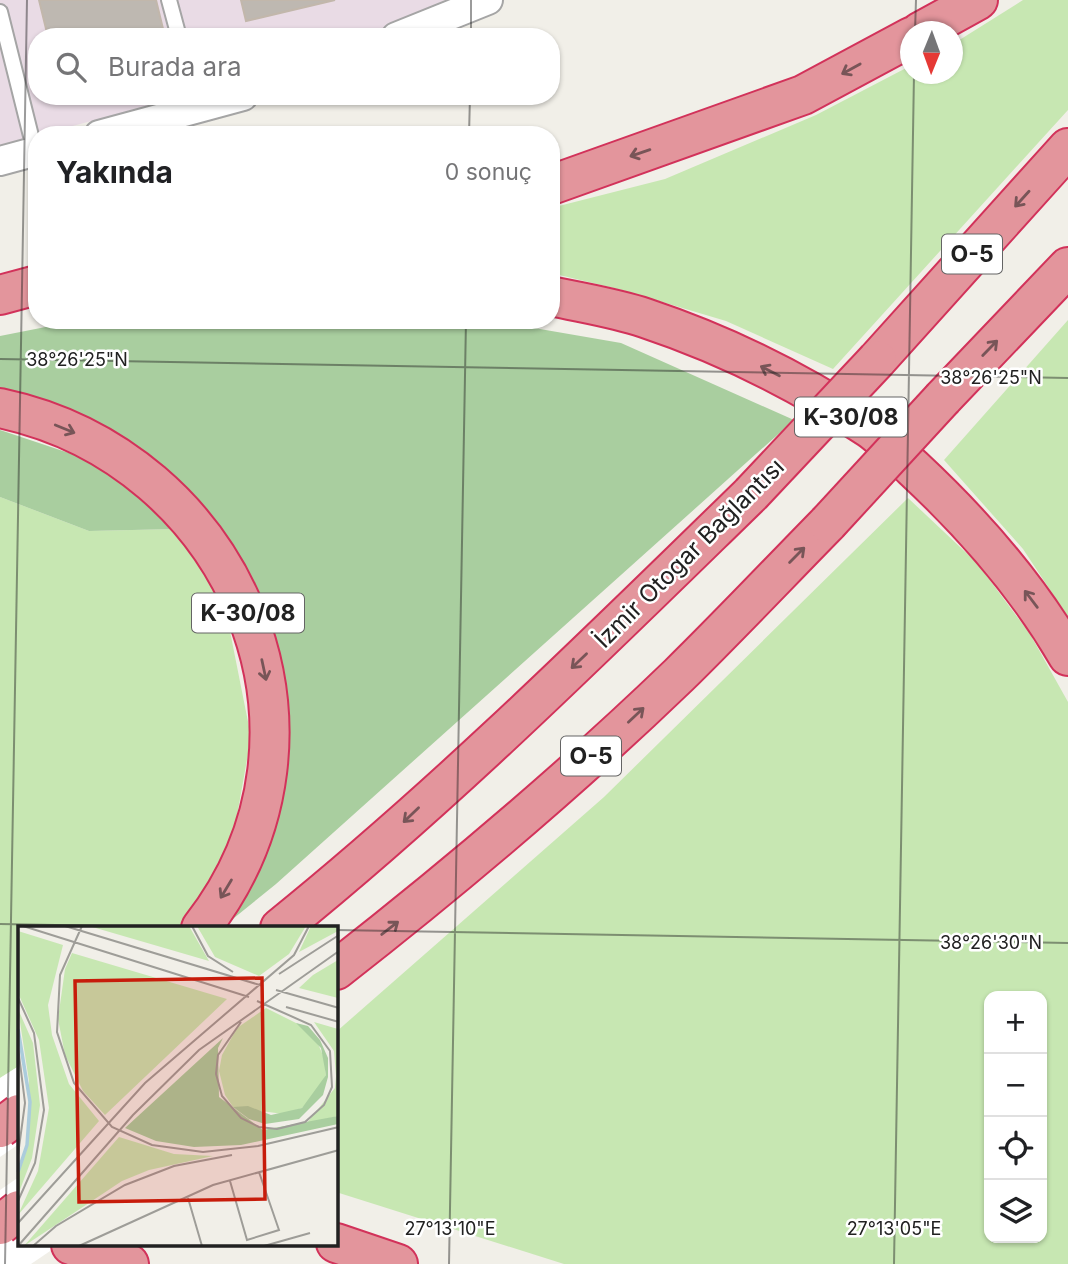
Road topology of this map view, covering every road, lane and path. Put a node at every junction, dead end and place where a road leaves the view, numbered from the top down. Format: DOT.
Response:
graph roads {
  1 [pos="169,0"];
  2 [pos="488,0"];
  3 [pos="978,0"];
  4 [pos="442,8"];
  5 [pos="0,12"];
  6 [pos="940,21"];
  7 [pos="177,28"];
  8 [pos="410,28"];
  9 [pos="900,43"];
  10 [pos="188,105"];
  11 [pos="29,126"];
  12 [pos="126,126"];
  13 [pos="1068,148"];
  14 [pos="28,154"];
  15 [pos="0,161"];
  16 [pos="560,182"];
  17 [pos="1068,267"];
  18 [pos="28,287"];
  19 [pos="0,295"];
  20 [pos="560,298"];
  21 [pos="28,306"];
  22 [pos="0,312"];
  23 [pos="0,408"];
  24 [pos="1068,656"];
  25 [pos="202,926"];
  26 [pos="282,926"];
  27 [pos="338,968"];
  28 [pos="18,1115"];
  29 [pos="0,1118"];
  30 [pos="18,1126"];
  31 [pos="0,1128"];
  32 [pos="0,1137"];
  33 [pos="18,1143"];
  34 [pos="18,1211"];
  35 [pos="0,1225"];
  36 [pos="18,1228"];
  37 [pos="18,1236"];
  38 [pos="338,1244"];
  39 [pos="40,1246"];
  40 [pos="74,1246"];
  41 [pos="82,1264"];
  42 [pos="129,1264"];
  43 [pos="398,1264"];
  1 -- 7 [label="lane"];
  2 -- 4 [label="street"];
  3 -- 6 [label="highway"];
  4 -- 8 [label="street"];
  5 -- 11 [label="lane"];
  9 -- 16 [label="highway, one-way"];
  10 -- 12 [label="street"];
  13 -- 26 [label="highway, İzmir Otogar Bağlantısı / O-5, one-way, bridge"];
  14 -- 15 [label="street"];
  27 -- 17 [label="highway, O-5, one-way, bridge"];
  18 -- 19 [label="highway"];
  24 -- 20 [label="highway, K-30/08, one-way"];
  21 -- 22 [label="highway"];
  23 -- 25 [label="highway, K-30/08, one-way"];
  28 -- 31 [label="highway, bridge"];
  29 -- 30 [label="highway"];
  32 -- 33 [label="highway"];
  34 -- 35 [label="highway, bridge"];
  35 -- 36 [label="highway"];
  35 -- 37 [label="highway"];
  38 -- 43 [label="highway"];
  39 -- 41 [label="highway"];
  40 -- 42 [label="highway"];
}
